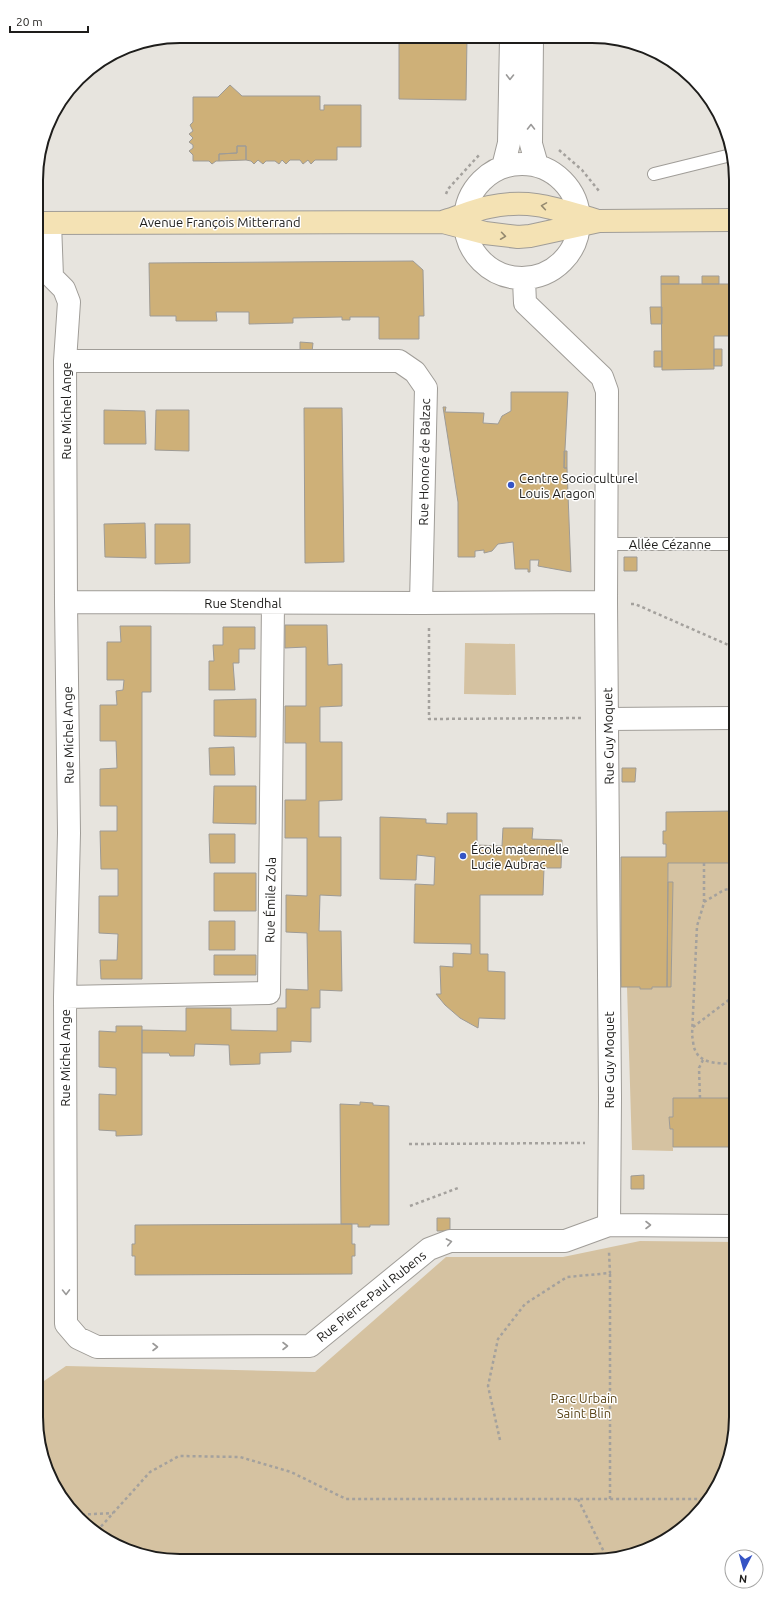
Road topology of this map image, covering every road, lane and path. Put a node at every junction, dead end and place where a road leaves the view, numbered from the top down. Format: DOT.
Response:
graph roads {
  1 [pos="511,43"];
  2 [pos="532,43"];
  3 [pos="727,156"];
  4 [pos="537,165"];
  5 [pos="503,167"];
  6 [pos="654,174"];
  7 [pos="729,220"];
  8 [pos="465,221"];
  9 [pos="587,221"];
  10 [pos="43,223"];
  11 [pos="44,277"];
  12 [pos="524,280"];
  13 [pos="66,361"];
  14 [pos="607,544"];
  15 [pos="729,544"];
  16 [pos="66,602"];
  17 [pos="606,602"];
  18 [pos="273,603"];
  19 [pos="421,603"];
  20 [pos="729,645"];
  21 [pos="607,718"];
  22 [pos="729,718"];
  23 [pos="704,863"];
  24 [pos="729,889"];
  25 [pos="704,903"];
  26 [pos="65,997"];
  27 [pos="729,1000"];
  28 [pos="692,1027"];
  29 [pos="702,1060"];
  30 [pos="729,1064"];
  31 [pos="700,1098"];
  32 [pos="609,1143"];
  33 [pos="409,1144"];
  34 [pos="458,1188"];
  35 [pos="410,1206"];
  36 [pos="609,1225"];
  37 [pos="729,1226"];
  38 [pos="65,1253"];
  39 [pos="610,1274"];
  40 [pos="500,1440"];
  41 [pos="578,1499"];
  42 [pos="610,1499"];
  43 [pos="701,1499"];
  44 [pos="113,1513"];
  45 [pos="84,1515"];
  46 [pos="100,1528"];
  47 [pos="605,1553"];
  1 -- 5 [label="street, one-way"];
  4 -- 2 [label="street, one-way"];
  3 -- 6 [label="lane"];
  4 -- 5 [label="street"];
  4 -- 9 [label="street"];
  5 -- 8 [label="street"];
  7 -- 9 [label="main road"];
  8 -- 9 [label="main road, one-way"];
  9 -- 8 [label="main road, Avenue François Mitterrand, one-way"];
  8 -- 10 [label="main road, Avenue François Mitterrand"];
  8 -- 12 [label="street"];
  9 -- 12 [label="street"];
  10 -- 11 [label="street, Rue Michel Ange"];
  11 -- 13 [label="street, Rue Michel Ange"];
  12 -- 14 [label="street, Rue Guy Moquet"];
  13 -- 16 [label="street, Rue Michel Ange"];
  13 -- 19 [label="street, Rue Honoré de Balzac"];
  14 -- 15 [label="lane, Allée Cézanne"];
  14 -- 17 [label="street, Rue Guy Moquet"];
  16 -- 18 [label="street, Rue Stendhal"];
  16 -- 26 [label="street, Rue Michel Ange"];
  17 -- 19 [label="street"];
  17 -- 20 [label="path"];
  17 -- 21 [label="street, Rue Guy Moquet"];
  18 -- 19 [label="street, Rue Stendhal"];
  18 -- 26 [label="street, Rue Émile Zola"];
  19 -- 21 [label="path"];
  21 -- 22 [label="street"];
  21 -- 32 [label="street, Rue Guy Moquet"];
  23 -- 25 [label="path"];
  24 -- 25 [label="path"];
  25 -- 28 [label="path"];
  26 -- 38 [label="street, Rue Michel Ange"];
  27 -- 28 [label="path"];
  28 -- 29 [label="path"];
  29 -- 30 [label="path"];
  29 -- 31 [label="path"];
  32 -- 33 [label="path"];
  32 -- 36 [label="street, Rue Guy Moquet"];
  34 -- 35 [label="path"];
  36 -- 37 [label="street, one-way"];
  38 -- 36 [label="street, Rue Pierre-Paul Rubens, one-way"];
  36 -- 39 [label="path"];
  39 -- 40 [label="path"];
  39 -- 42 [label="path"];
  41 -- 42 [label="path"];
  41 -- 44 [label="path"];
  41 -- 47 [label="path"];
  42 -- 43 [label="path"];
  44 -- 45 [label="path"];
  44 -- 46 [label="path"];
}
